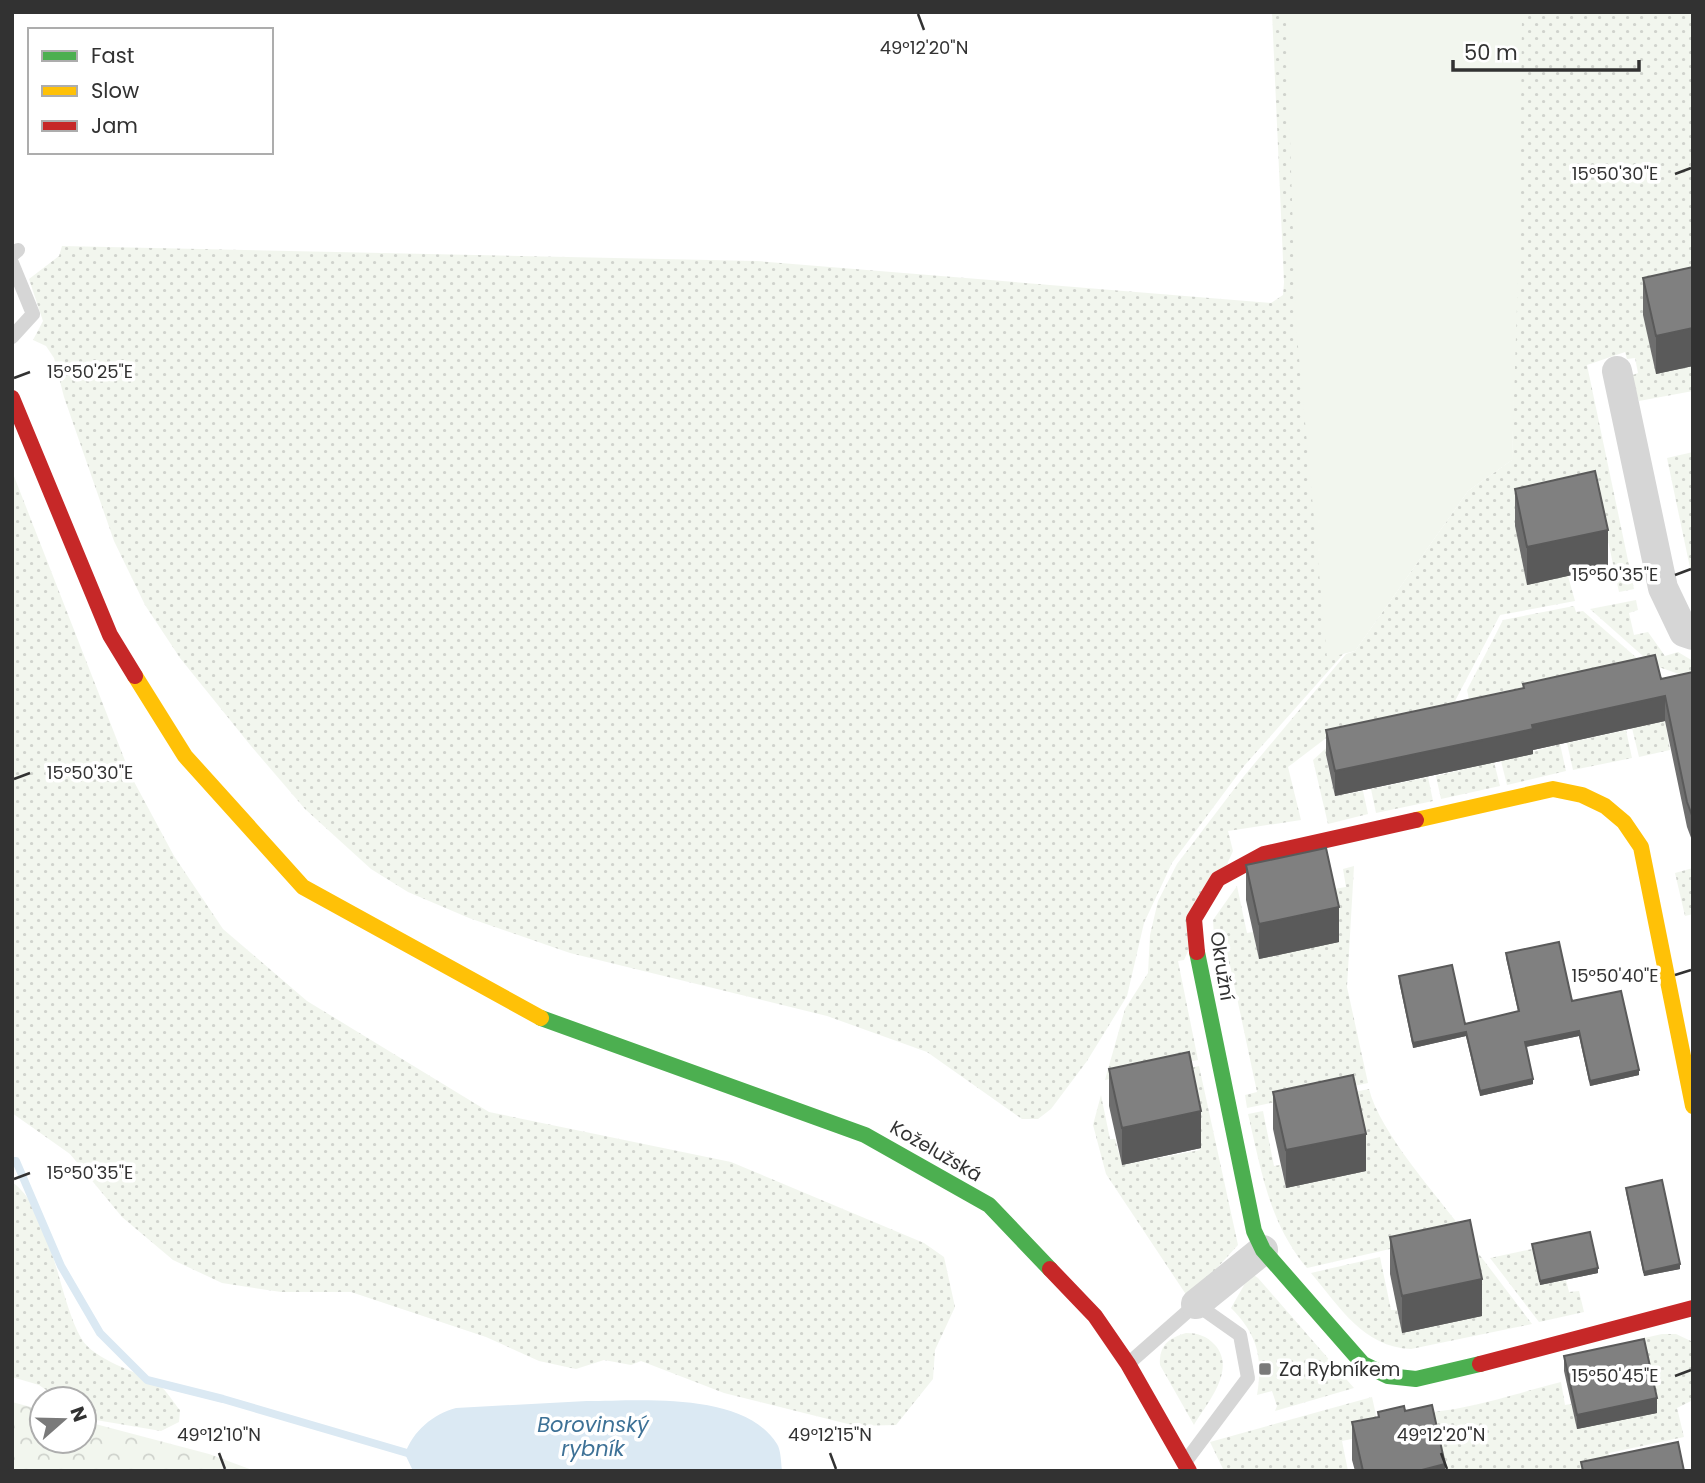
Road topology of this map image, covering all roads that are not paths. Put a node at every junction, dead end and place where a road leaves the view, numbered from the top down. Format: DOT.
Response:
graph roads {
  1 [pos="14,256"];
  2 [pos="12,337"];
  3 [pos="1617,371"];
  4 [pos="12,398"];
  5 [pos="1693,635"];
  6 [pos="1693,1107"];
  7 [pos="1263,1250"];
  8 [pos="1196,1304"];
  9 [pos="1693,1308"];
  10 [pos="1128,1364"];
  11 [pos="1187,1466"];
  1 -- 2 [label="lane"];
  3 -- 5 [label="street"];
  4 -- 10 [label="main road, Koželužská"];
  6 -- 7 [label="main road, Okružní"];
  7 -- 8 [label="street"];
  7 -- 9 [label="main road, Okružní"];
  8 -- 10 [label="lane"];
  8 -- 11 [label="lane"];
  10 -- 11 [label="main road, Koželužská"];
}
